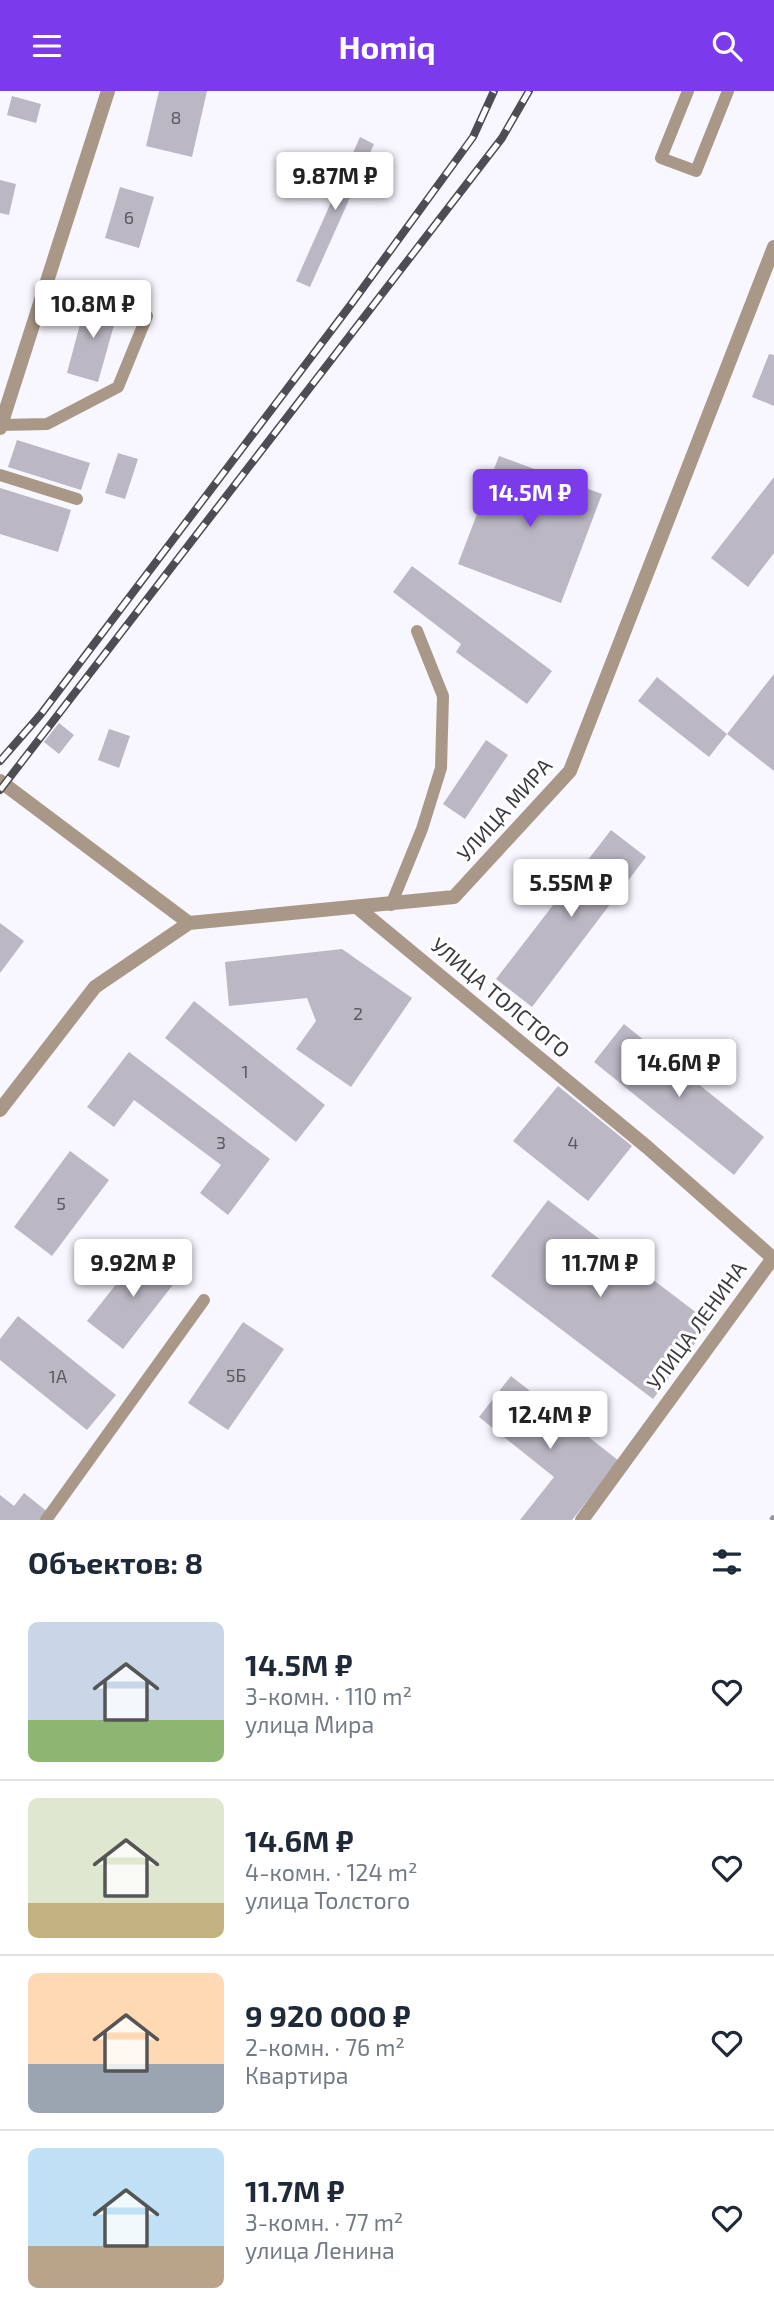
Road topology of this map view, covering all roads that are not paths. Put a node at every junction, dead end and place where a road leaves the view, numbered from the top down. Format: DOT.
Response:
graph roads {
  1 [pos="108,91"];
  2 [pos="688,91"];
  3 [pos="728,91"];
  4 [pos="774,247"];
  5 [pos="147,316"];
  6 [pos="1,426"];
  7 [pos="0,475"];
  8 [pos="77,499"];
  9 [pos="417,631"];
  10 [pos="0,781"];
  11 [pos="391,905"];
  12 [pos="358,908"];
  13 [pos="189,923"];
  14 [pos="0,1110"];
  15 [pos="774,1258"];
  16 [pos="204,1300"];
  17 [pos="46,1520"];
  18 [pos="582,1520"];
  1 -- 6 [label="street"];
  2 -- 3 [label="lane"];
  4 -- 11 [label="street, УЛИЦА МИРА"];
  5 -- 6 [label="lane"];
  7 -- 8 [label="lane"];
  9 -- 11 [label="lane"];
  10 -- 13 [label="street"];
  11 -- 12 [label="street, УЛИЦА МИРА"];
  12 -- 13 [label="street, УЛИЦА МИРА"];
  12 -- 15 [label="street, УЛИЦА ТОЛСТОГО"];
  13 -- 14 [label="street, УЛИЦА МИРА"];
  15 -- 18 [label="street, УЛИЦА ЛЕНИНА"];
  16 -- 17 [label="lane"];
}
